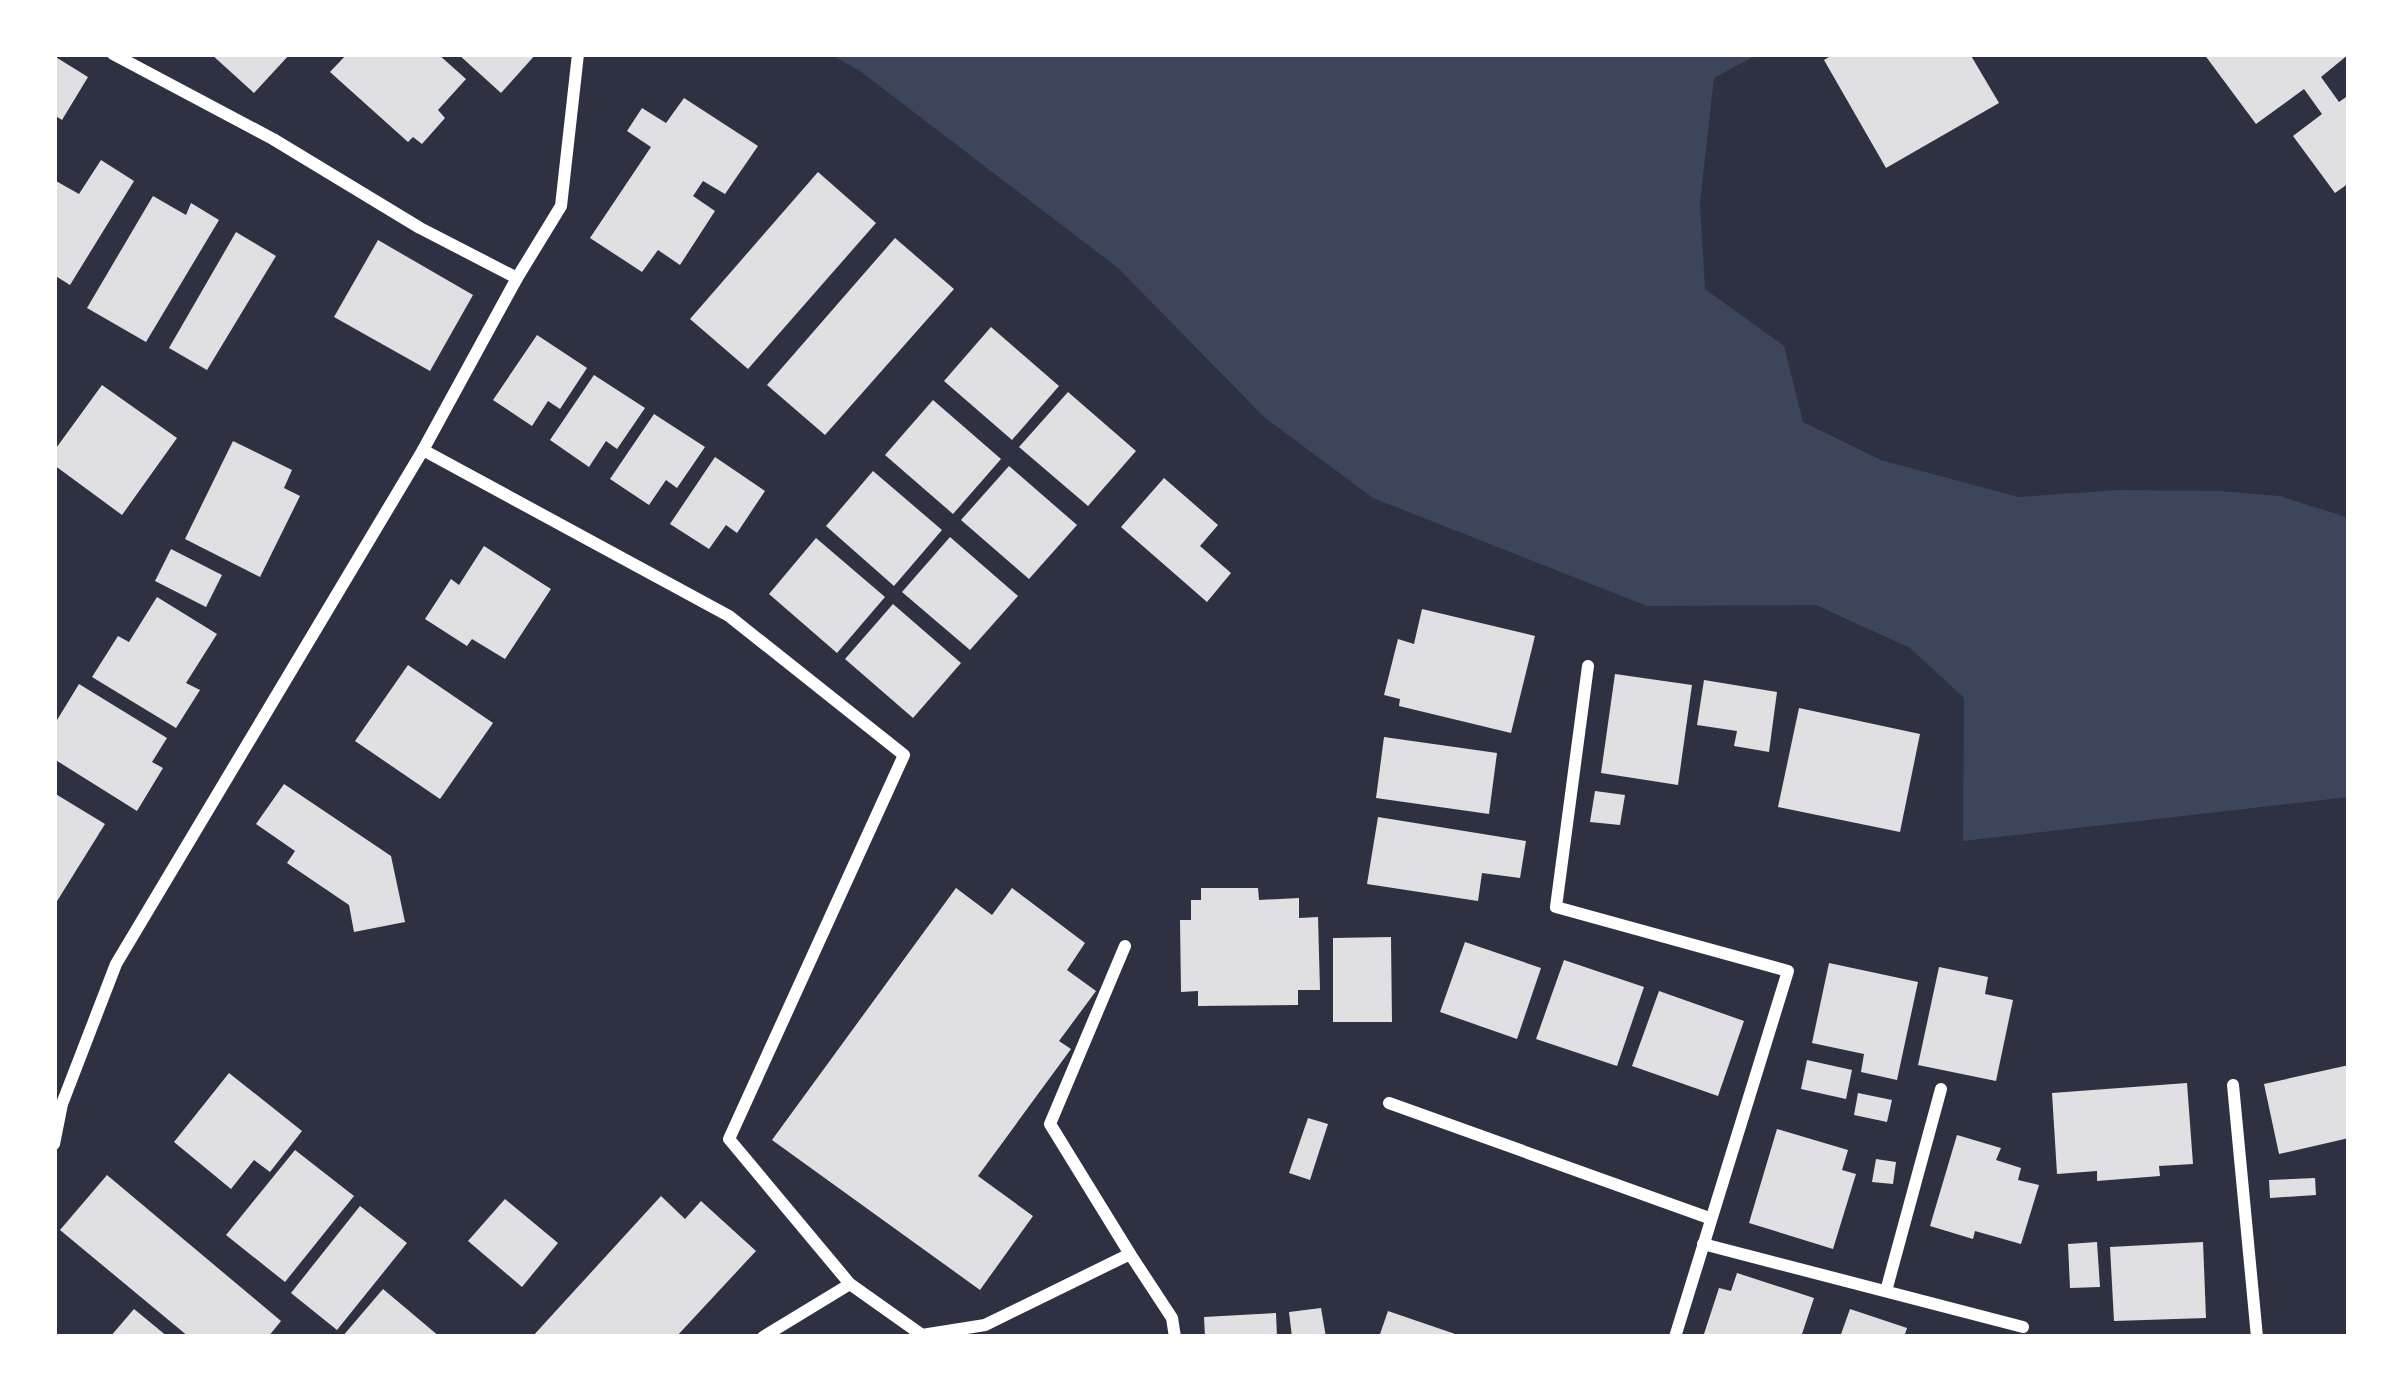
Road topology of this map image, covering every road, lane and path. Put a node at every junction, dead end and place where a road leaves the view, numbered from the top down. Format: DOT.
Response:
graph roads {
  1 [pos="113,54"];
  2 [pos="578,54"];
  3 [pos="517,278"];
  4 [pos="423,450"];
  5 [pos="1588,666"];
  6 [pos="1124,946"];
  7 [pos="2233,1085"];
  8 [pos="1941,1089"];
  9 [pos="1388,1103"];
  10 [pos="54,1144"];
  11 [pos="1709,1218"];
  12 [pos="1703,1244"];
  13 [pos="1130,1254"];
  14 [pos="850,1284"];
  15 [pos="1886,1291"];
  16 [pos="2023,1327"];
  17 [pos="764,1337"];
  18 [pos="1175,1337"];
  19 [pos="1675,1337"];
  20 [pos="2258,1337"];
  1 -- 3 [label="street"];
  2 -- 3 [label="street"];
  3 -- 4 [label="street"];
  4 -- 10 [label="street"];
  4 -- 14 [label="street"];
  5 -- 11 [label="street"];
  6 -- 13 [label="street"];
  7 -- 20 [label="street"];
  8 -- 15 [label="street"];
  9 -- 11 [label="street"];
  11 -- 12 [label="street"];
  12 -- 15 [label="street"];
  12 -- 19 [label="street"];
  13 -- 14 [label="street"];
  13 -- 18 [label="street"];
  14 -- 17 [label="street"];
  15 -- 16 [label="street"];
}
